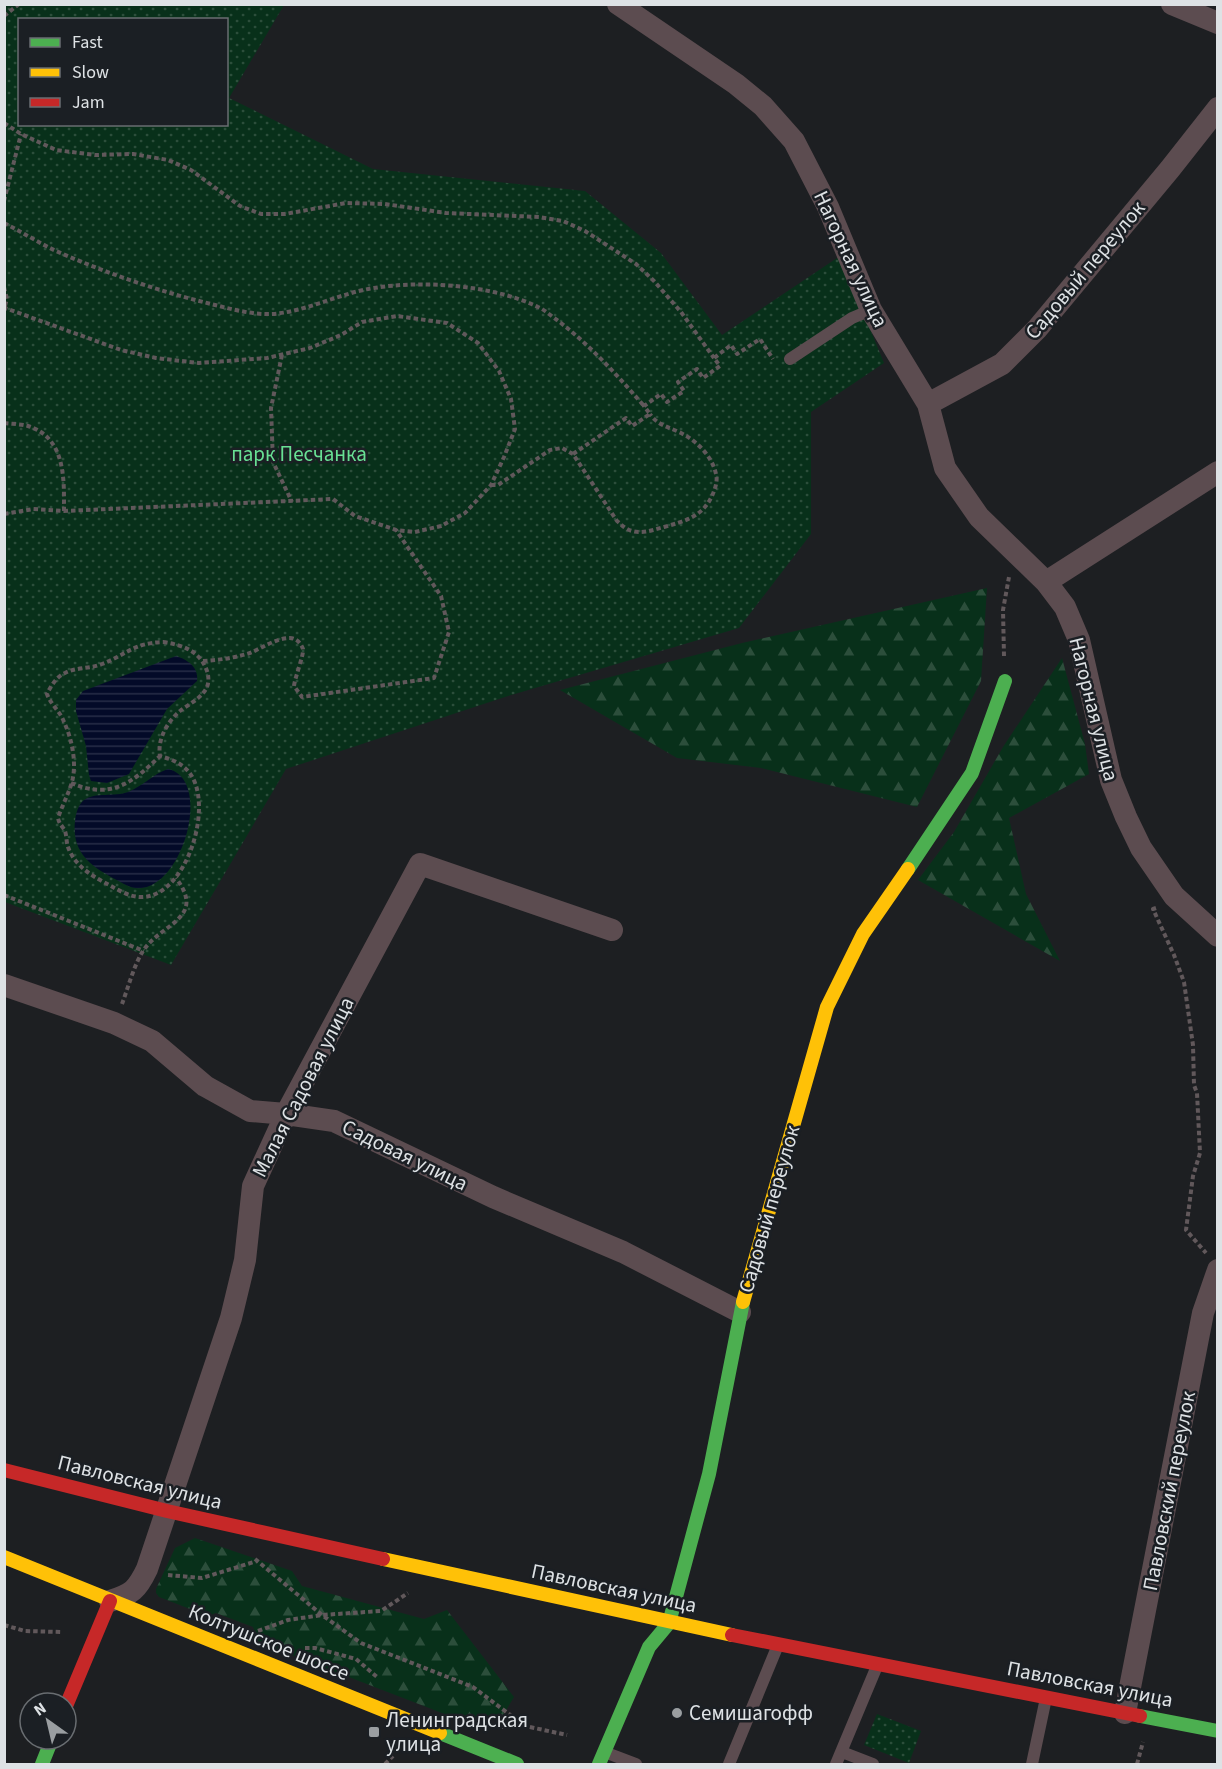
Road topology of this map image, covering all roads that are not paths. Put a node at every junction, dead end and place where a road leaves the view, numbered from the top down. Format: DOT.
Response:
graph roads {
  1 [pos="618,4"];
  2 [pos="1172,4"];
  3 [pos="1218,24"];
  4 [pos="1218,108"];
  5 [pos="871,310"];
  6 [pos="790,359"];
  7 [pos="928,404"];
  8 [pos="1218,471"];
  9 [pos="1046,582"];
  10 [pos="1005,681"];
  11 [pos="612,930"];
  12 [pos="1218,936"];
  13 [pos="4,985"];
  14 [pos="286,1114"];
  15 [pos="1213,1264"];
  16 [pos="740,1312"];
  17 [pos="4,1470"];
  18 [pos="167,1511"];
  19 [pos="4,1557"];
  20 [pos="110,1601"];
  21 [pos="669,1623"];
  22 [pos="778,1644"];
  23 [pos="877,1664"];
  24 [pos="72,1691"];
  25 [pos="1046,1697"];
  26 [pos="1125,1713"];
  27 [pos="1218,1731"];
  28 [pos="842,1752"];
  29 [pos="602,1758"];
  30 [pos="517,1764"];
  31 [pos="636,1764"];
  32 [pos="729,1764"];
  33 [pos="836,1764"];
  34 [pos="873,1764"];
  35 [pos="1032,1764"];
  1 -- 5 [label="street, Нагорная улица"];
  2 -- 3 [label="street"];
  4 -- 7 [label="street, Садовый переулок"];
  5 -- 6 [label="lane"];
  5 -- 7 [label="street, Нагорная улица"];
  7 -- 9 [label="street, Нагорная улица"];
  8 -- 9 [label="street"];
  9 -- 12 [label="street, Нагорная улица"];
  10 -- 16 [label="street, Садовый переулок"];
  11 -- 14 [label="street, Малая Садовая улица"];
  13 -- 14 [label="street, Садовая улица"];
  14 -- 16 [label="street, Садовая улица"];
  14 -- 18 [label="street, Малая Садовая улица"];
  15 -- 26 [label="street, Павловский переулок"];
  16 -- 21 [label="street, Садовый переулок"];
  17 -- 18 [label="street, Павловская улица"];
  18 -- 20 [label="street, Малая Садовая улица"];
  18 -- 21 [label="street, Павловская улица"];
  19 -- 20 [label="street, Колтушское шоссе"];
  20 -- 24 [label="street"];
  20 -- 30 [label="street, Колтушское шоссе"];
  21 -- 22 [label="street, Павловская улица"];
  21 -- 29 [label="street, Садовый переулок"];
  22 -- 23 [label="street, Павловская улица"];
  22 -- 32 [label="lane"];
  23 -- 25 [label="street, Павловская улица"];
  23 -- 28 [label="lane"];
  25 -- 26 [label="street, Павловская улица"];
  25 -- 35 [label="lane"];
  26 -- 27 [label="street, Павловская улица"];
  28 -- 33 [label="lane"];
  28 -- 34 [label="lane"];
  29 -- 31 [label="lane"];
}
